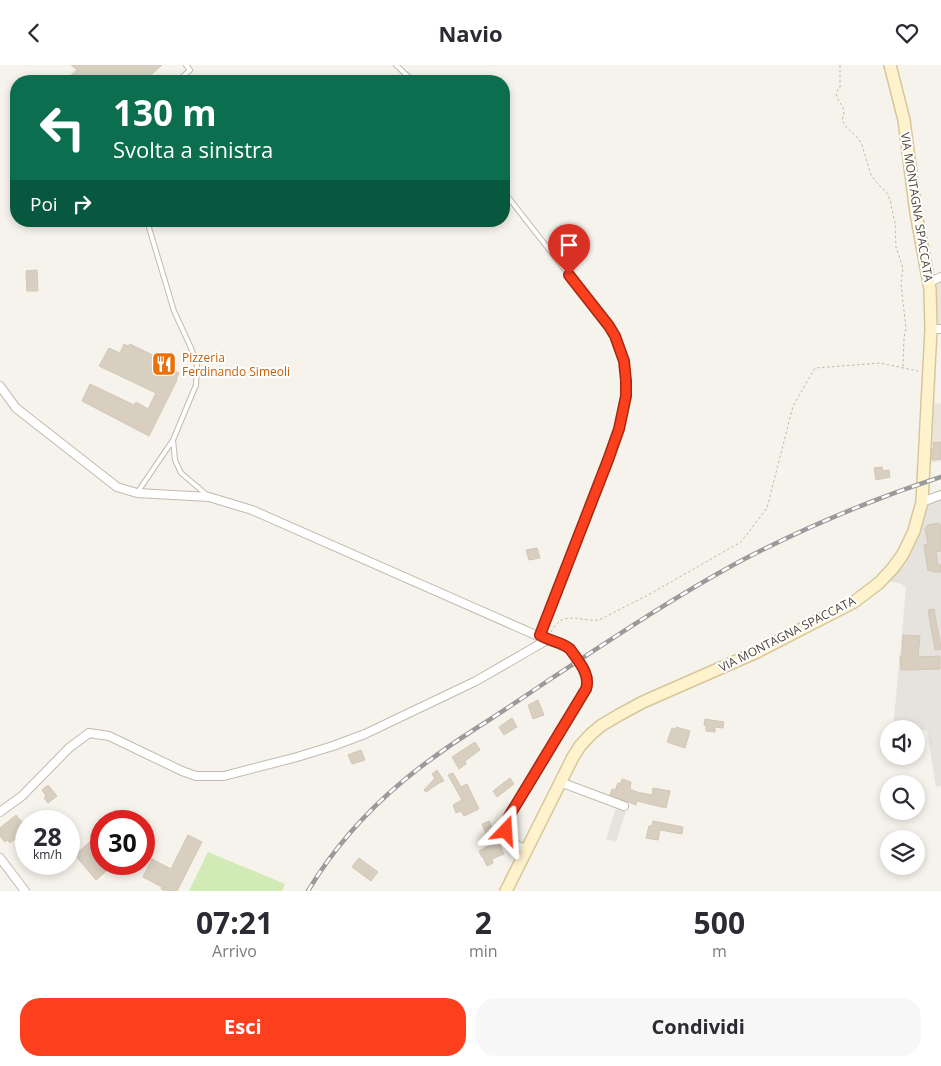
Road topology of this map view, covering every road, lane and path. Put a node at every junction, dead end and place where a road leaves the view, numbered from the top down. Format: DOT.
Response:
graph roads {
  1 [pos="186,65"];
  2 [pos="396,65"];
  3 [pos="840,65"];
  4 [pos="890,65"];
  5 [pos="184,75"];
  6 [pos="407,75"];
  7 [pos="510,200"];
  8 [pos="149,227"];
  9 [pos="941,277"];
  10 [pos="929,281"];
  11 [pos="936,329"];
  12 [pos="903,368"];
  13 [pos="928,373"];
  14 [pos="0,386"];
  15 [pos="173,440"];
  16 [pos="137,493"];
  17 [pos="941,495"];
  18 [pos="209,497"];
  19 [pos="922,502"];
  20 [pos="540,635"];
  21 [pos="547,640"];
  22 [pos="560,782"];
  23 [pos="624,806"];
  24 [pos="0,812"];
  25 [pos="526,850"];
  26 [pos="0,858"];
  27 [pos="25,891"];
  28 [pos="506,891"];
  1 -- 5 [label="lane"];
  2 -- 6 [label="lane"];
  3 -- 12 [label="path"];
  4 -- 10 [label="main road, VIA MONTAGNA SPACCATA"];
  7 -- 20 [label="lane"];
  8 -- 15 [label="lane"];
  9 -- 10 [label="street"];
  10 -- 11 [label="main road, VIA MONTAGNA SPACCATA"];
  11 -- 13 [label="main road, VIA MONTAGNA SPACCATA"];
  12 -- 13 [label="path"];
  12 -- 21 [label="path"];
  13 -- 19 [label="main road, VIA MONTAGNA SPACCATA"];
  14 -- 16 [label="street"];
  15 -- 16 [label="lane"];
  15 -- 18 [label="lane"];
  16 -- 18 [label="street"];
  17 -- 19 [label="street"];
  18 -- 20 [label="street"];
  19 -- 22 [label="main road, VIA MONTAGNA SPACCATA"];
  20 -- 21 [label="street"];
  21 -- 24 [label="street"];
  21 -- 25 [label="street, bridge"];
  22 -- 23 [label="street"];
  22 -- 25 [label="main road, VIA MONTAGNA SPACCATA"];
  25 -- 28 [label="main road, VIA MONTAGNA SPACCATA"];
  26 -- 27 [label="street"];
}
